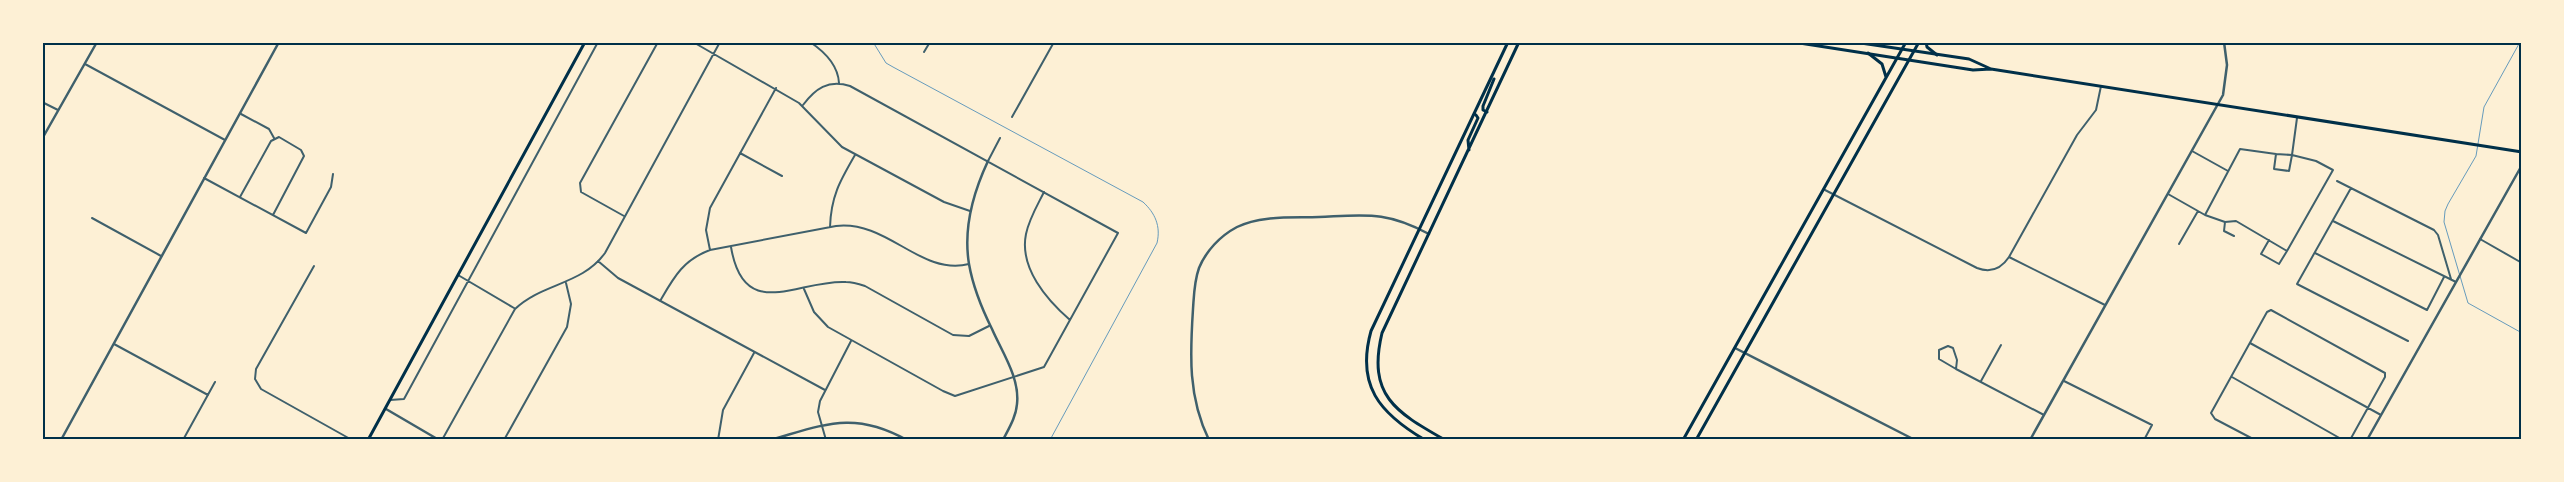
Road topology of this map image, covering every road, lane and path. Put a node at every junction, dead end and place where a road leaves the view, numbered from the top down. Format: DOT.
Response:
graph roads {
  1 [pos="97,42"];
  2 [pos="279,42"];
  3 [pos="585,42"];
  4 [pos="598,42"];
  5 [pos="658,42"];
  6 [pos="693,42"];
  7 [pos="720,42"];
  8 [pos="810,42"];
  9 [pos="930,42"];
  10 [pos="1054,42"];
  11 [pos="1508,42"];
  12 [pos="1519,42"];
  13 [pos="1793,42"];
  14 [pos="1854,42"];
  15 [pos="1906,42"];
  16 [pos="1919,42"];
  17 [pos="1926,42"];
  18 [pos="2224,42"];
  19 [pos="1902,50"];
  20 [pos="1914,51"];
  21 [pos="924,52"];
  22 [pos="1868,53"];
  23 [pos="714,54"];
  24 [pos="1937,55"];
  25 [pos="1897,57"];
  26 [pos="1909,61"];
  27 [pos="85,64"];
  28 [pos="1991,69"];
  29 [pos="1495,74"];
  30 [pos="1886,77"];
  31 [pos="839,83"];
  32 [pos="2101,86"];
  33 [pos="776,88"];
  34 [pos="42,102"];
  35 [pos="2218,104"];
  36 [pos="803,105"];
  37 [pos="58,110"];
  38 [pos="1487,112"];
  39 [pos="240,114"];
  40 [pos="1476,114"];
  41 [pos="2297,116"];
  42 [pos="1012,118"];
  43 [pos="274,138"];
  44 [pos="1000,138"];
  45 [pos="42,139"];
  46 [pos="225,140"];
  47 [pos="1469,151"];
  48 [pos="2192,151"];
  49 [pos="2522,152"];
  50 [pos="740,153"];
  51 [pos="855,154"];
  52 [pos="2276,154"];
  53 [pos="2292,155"];
  54 [pos="988,161"];
  55 [pos="2522,165"];
  56 [pos="2228,171"];
  57 [pos="333,174"];
  58 [pos="782,176"];
  59 [pos="204,178"];
  60 [pos="2337,181"];
  61 [pos="2351,188"];
  62 [pos="1823,189"];
  63 [pos="1044,192"];
  64 [pos="2167,194"];
  65 [pos="1834,195"];
  66 [pos="240,197"];
  67 [pos="970,211"];
  68 [pos="2198,211"];
  69 [pos="273,215"];
  70 [pos="2205,215"];
  71 [pos="624,216"];
  72 [pos="92,218"];
  73 [pos="2332,221"];
  74 [pos="2225,222"];
  75 [pos="830,227"];
  76 [pos="1420,229"];
  77 [pos="1429,234"];
  78 [pos="2234,236"];
  79 [pos="2480,239"];
  80 [pos="2269,240"];
  81 [pos="2179,244"];
  82 [pos="731,247"];
  83 [pos="710,250"];
  84 [pos="2287,251"];
  85 [pos="2315,253"];
  86 [pos="161,256"];
  87 [pos="2009,257"];
  88 [pos="598,261"];
  89 [pos="2522,262"];
  90 [pos="969,264"];
  91 [pos="314,266"];
  92 [pos="458,275"];
  93 [pos="2444,277"];
  94 [pos="2451,279"];
  95 [pos="468,280"];
  96 [pos="2457,280"];
  97 [pos="566,283"];
  98 [pos="804,289"];
  99 [pos="660,300"];
  100 [pos="2105,305"];
  101 [pos="515,309"];
  102 [pos="1070,320"];
  103 [pos="990,326"];
  104 [pos="851,341"];
  105 [pos="2408,341"];
  106 [pos="2250,343"];
  107 [pos="114,344"];
  108 [pos="2001,345"];
  109 [pos="1735,348"];
  110 [pos="754,353"];
  111 [pos="1744,353"];
  112 [pos="1956,369"];
  113 [pos="1014,376"];
  114 [pos="2231,377"];
  115 [pos="2063,380"];
  116 [pos="1981,381"];
  117 [pos="215,382"];
  118 [pos="825,390"];
  119 [pos="208,395"];
  120 [pos="390,400"];
  121 [pos="386,408"];
  122 [pos="2368,408"];
  123 [pos="2044,415"];
  124 [pos="2381,416"];
  125 [pos="822,426"];
  126 [pos="1686,433"];
  127 [pos="770,439"];
  128 [pos="60,440"];
  129 [pos="183,440"];
  130 [pos="352,440"];
  131 [pos="368,440"];
  132 [pos="440,440"];
  133 [pos="504,440"];
  134 [pos="718,440"];
  135 [pos="826,440"];
  136 [pos="906,440"];
  137 [pos="1004,440"];
  138 [pos="1209,440"];
  139 [pos="1425,440"];
  140 [pos="1445,440"];
  141 [pos="1683,440"];
  142 [pos="1687,440"];
  143 [pos="1696,440"];
  144 [pos="1915,440"];
  145 [pos="2030,440"];
  146 [pos="2144,440"];
  147 [pos="2255,440"];
  148 [pos="2343,440"];
  149 [pos="2350,440"];
  150 [pos="2367,440"];
  1 -- 27 [label="street"];
  2 -- 39 [label="street"];
  3 -- 92 [label="main road"];
  4 -- 95 [label="street"];
  5 -- 71 [label="street"];
  6 -- 23 [label="street"];
  7 -- 23 [label="street"];
  8 -- 31 [label="street"];
  9 -- 21 [label="street"];
  10 -- 42 [label="street"];
  11 -- 29 [label="main road"];
  12 -- 38 [label="main road"];
  13 -- 22 [label="main road"];
  14 -- 19 [label="main road"];
  15 -- 19 [label="main road"];
  16 -- 20 [label="main road"];
  17 -- 24 [label="main road"];
  18 -- 35 [label="street"];
  19 -- 20 [label="main road"];
  19 -- 25 [label="main road"];
  20 -- 24 [label="main road"];
  20 -- 26 [label="main road"];
  22 -- 25 [label="main road"];
  22 -- 30 [label="main road"];
  23 -- 33 [label="street"];
  23 -- 71 [label="street"];
  24 -- 28 [label="main road"];
  25 -- 26 [label="main road"];
  25 -- 30 [label="main road"];
  26 -- 28 [label="main road"];
  26 -- 65 [label="main road"];
  27 -- 37 [label="street"];
  27 -- 46 [label="street"];
  28 -- 32 [label="main road"];
  29 -- 38 [label="main road"];
  29 -- 40 [label="main road"];
  30 -- 62 [label="main road"];
  31 -- 36 [label="street"];
  31 -- 54 [label="street"];
  32 -- 35 [label="main road"];
  32 -- 87 [label="street"];
  33 -- 36 [label="street"];
  33 -- 50 [label="street"];
  34 -- 37 [label="street"];
  35 -- 41 [label="main road"];
  35 -- 48 [label="street"];
  36 -- 51 [label="street"];
  37 -- 45 [label="street"];
  38 -- 47 [label="main road"];
  39 -- 43 [label="street"];
  39 -- 46 [label="street"];
  40 -- 47 [label="main road"];
  40 -- 76 [label="main road"];
  41 -- 49 [label="main road"];
  41 -- 53 [label="street"];
  43 -- 66 [label="street"];
  43 -- 69 [label="street"];
  44 -- 54 [label="street"];
  46 -- 59 [label="street"];
  47 -- 77 [label="main road"];
  48 -- 56 [label="street"];
  48 -- 64 [label="street"];
  50 -- 58 [label="street"];
  50 -- 83 [label="street"];
  51 -- 67 [label="street"];
  51 -- 75 [label="street"];
  52 -- 53 [label="street"];
  52 -- 53 [label="street"];
  52 -- 56 [label="street"];
  53 -- 84 [label="street"];
  54 -- 63 [label="street"];
  54 -- 67 [label="street"];
  55 -- 79 [label="street"];
  56 -- 70 [label="street"];
  57 -- 69 [label="street"];
  59 -- 66 [label="street"];
  59 -- 86 [label="street"];
  60 -- 61 [label="street"];
  61 -- 73 [label="street"];
  61 -- 94 [label="street"];
  62 -- 65 [label="street"];
  62 -- 109 [label="main road"];
  63 -- 102 [label="street"];
  63 -- 102 [label="street"];
  64 -- 68 [label="street"];
  64 -- 100 [label="street"];
  65 -- 87 [label="street"];
  65 -- 111 [label="main road"];
  66 -- 69 [label="street"];
  67 -- 90 [label="street"];
  68 -- 70 [label="street"];
  68 -- 81 [label="street"];
  70 -- 74 [label="street"];
  71 -- 88 [label="street"];
  72 -- 86 [label="street"];
  73 -- 85 [label="street"];
  73 -- 93 [label="street"];
  74 -- 78 [label="street"];
  74 -- 80 [label="street"];
  75 -- 82 [label="street"];
  75 -- 90 [label="street"];
  76 -- 77 [label="street"];
  76 -- 138 [label="street"];
  76 -- 139 [label="main road"];
  77 -- 140 [label="main road"];
  79 -- 89 [label="street"];
  79 -- 96 [label="street"];
  80 -- 84 [label="street"];
  80 -- 84 [label="street"];
  82 -- 83 [label="street"];
  82 -- 98 [label="street"];
  83 -- 99 [label="street"];
  85 -- 93 [label="street"];
  85 -- 105 [label="street"];
  86 -- 107 [label="street"];
  87 -- 100 [label="street"];
  88 -- 97 [label="street"];
  88 -- 99 [label="street"];
  90 -- 103 [label="street"];
  91 -- 130 [label="street"];
  92 -- 95 [label="street"];
  92 -- 120 [label="main road"];
  93 -- 94 [label="street"];
  94 -- 96 [label="street"];
  95 -- 101 [label="street"];
  95 -- 120 [label="street"];
  96 -- 124 [label="street"];
  97 -- 101 [label="street"];
  97 -- 133 [label="street"];
  98 -- 103 [label="street"];
  98 -- 104 [label="street"];
  99 -- 110 [label="street"];
  100 -- 115 [label="street"];
  101 -- 132 [label="street"];
  102 -- 113 [label="street"];
  103 -- 113 [label="street"];
  104 -- 113 [label="street"];
  104 -- 118 [label="street"];
  106 -- 114 [label="street"];
  106 -- 122 [label="street"];
  106 -- 122 [label="street"];
  107 -- 119 [label="street"];
  107 -- 128 [label="street"];
  108 -- 116 [label="street"];
  109 -- 111 [label="street"];
  109 -- 126 [label="main road"];
  110 -- 118 [label="street"];
  110 -- 134 [label="street"];
  111 -- 143 [label="main road"];
  111 -- 144 [label="street"];
  112 -- 112 [label="street"];
  112 -- 116 [label="street"];
  113 -- 137 [label="street"];
  114 -- 147 [label="street"];
  114 -- 148 [label="street"];
  115 -- 123 [label="street"];
  115 -- 146 [label="street"];
  116 -- 123 [label="street"];
  117 -- 119 [label="street"];
  118 -- 125 [label="street"];
  119 -- 129 [label="street"];
  120 -- 121 [label="main road"];
  121 -- 131 [label="main road"];
  121 -- 132 [label="street"];
  122 -- 124 [label="street"];
  122 -- 149 [label="street"];
  123 -- 145 [label="street"];
  124 -- 150 [label="street"];
  125 -- 127 [label="street"];
  125 -- 135 [label="street"];
  125 -- 136 [label="street"];
  126 -- 141 [label="main road"];
  126 -- 142 [label="street"];
}
